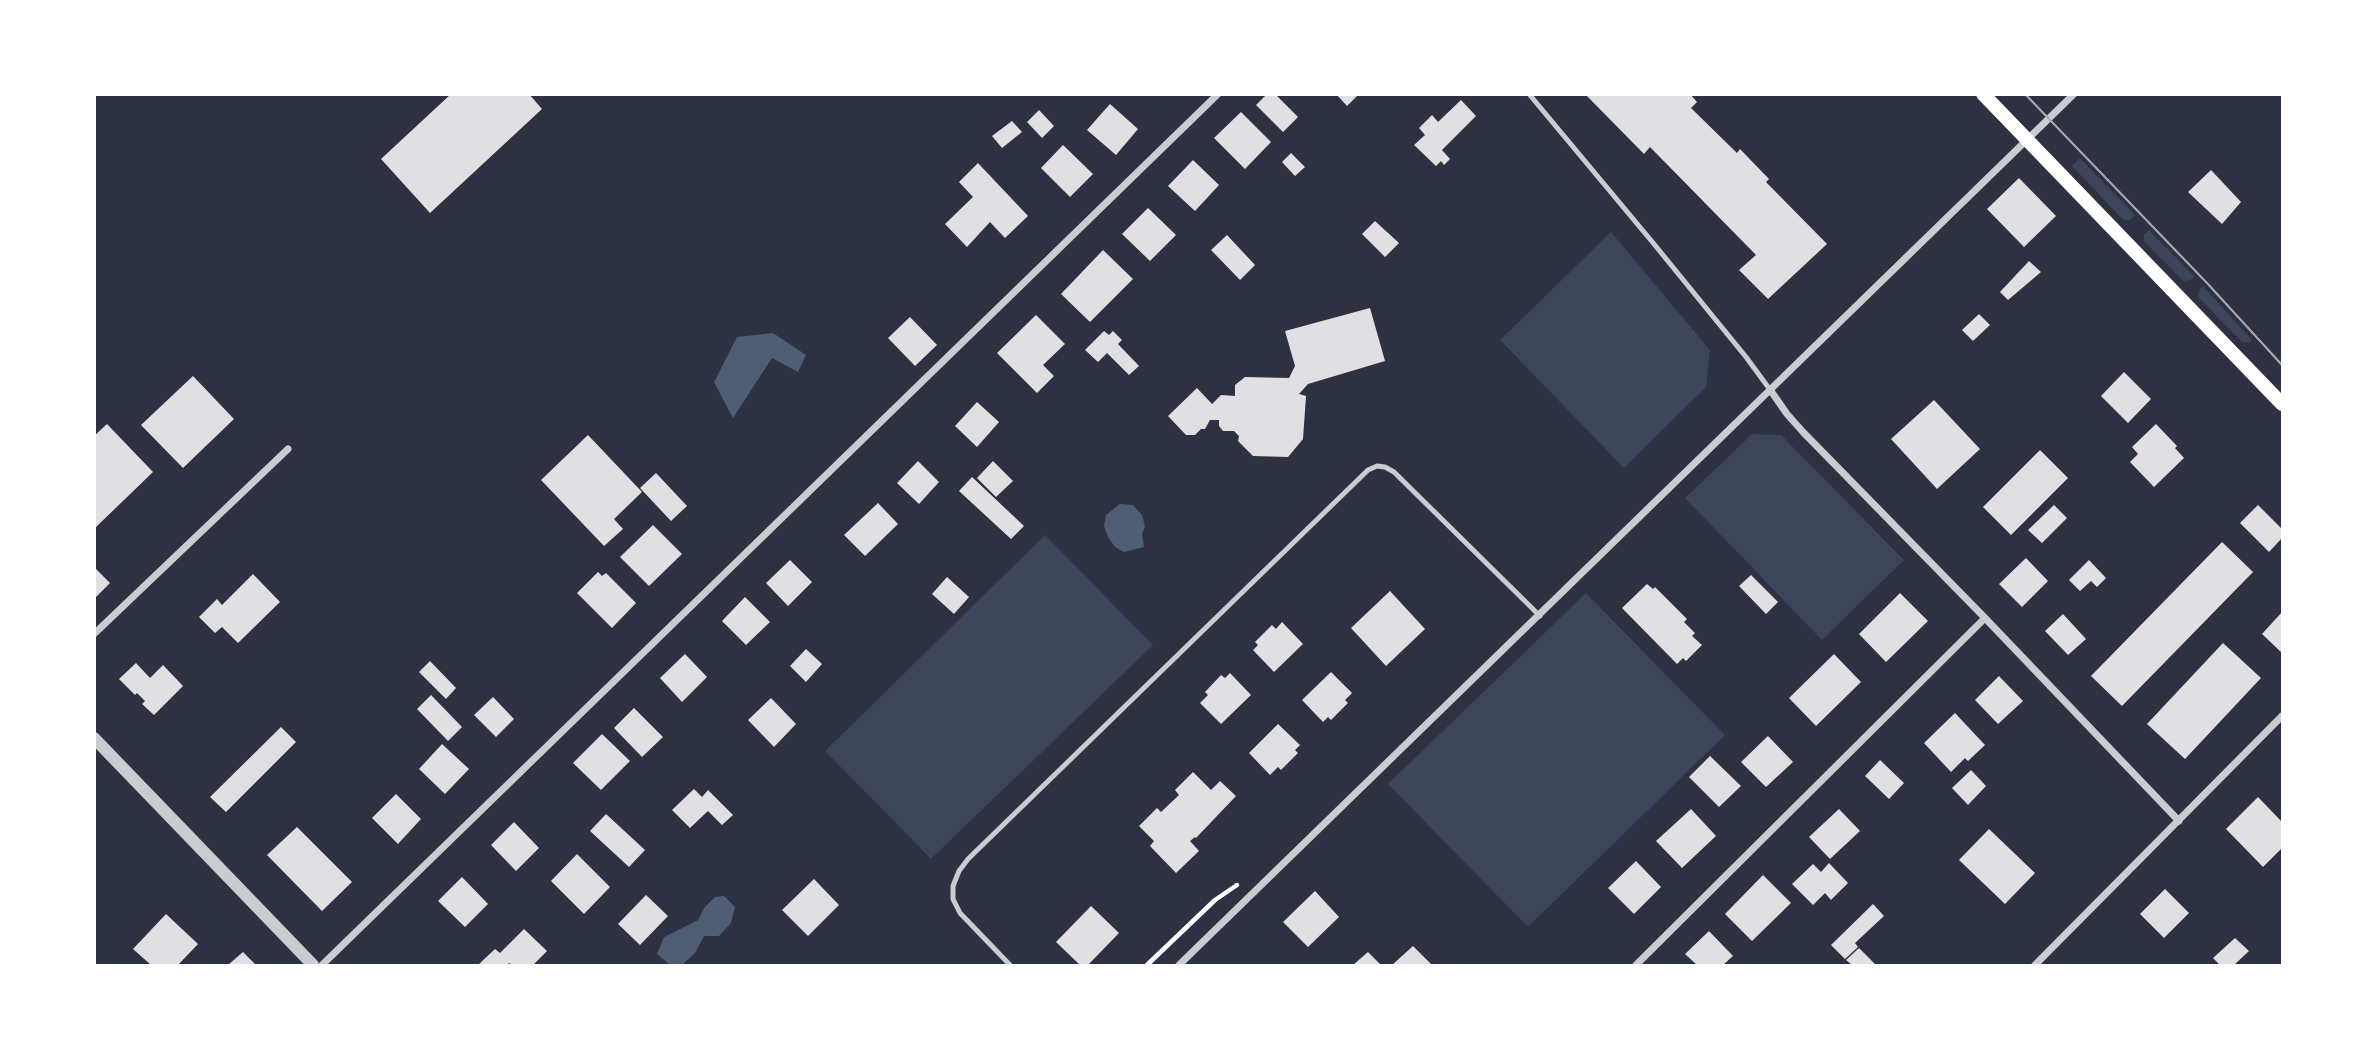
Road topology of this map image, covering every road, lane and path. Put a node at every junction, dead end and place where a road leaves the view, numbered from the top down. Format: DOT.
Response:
graph roads {
  1 [pos="1218,94"];
  2 [pos="1529,94"];
  3 [pos="1983,94"];
  4 [pos="2074,94"];
  5 [pos="2027,141"];
  6 [pos="1771,391"];
  7 [pos="2283,404"];
  8 [pos="288,449"];
  9 [pos="1540,616"];
  10 [pos="1984,618"];
  11 [pos="94,634"];
  12 [pos="2283,716"];
  13 [pos="94,738"];
  14 [pos="2179,821"];
  15 [pos="313,965"];
  16 [pos="322,965"];
  17 [pos="1010,965"];
  18 [pos="1179,965"];
  19 [pos="1636,965"];
  20 [pos="2035,965"];
  1 -- 16 [label="street"];
  2 -- 6 [label="lane"];
  3 -- 5 [label="main road"];
  4 -- 5 [label="street"];
  5 -- 6 [label="street"];
  5 -- 7 [label="main road"];
  6 -- 9 [label="street"];
  6 -- 10 [label="street"];
  8 -- 11 [label="street"];
  9 -- 17 [label="lane"];
  9 -- 18 [label="street"];
  10 -- 14 [label="street"];
  10 -- 19 [label="street"];
  12 -- 14 [label="street"];
  13 -- 15 [label="street"];
  14 -- 20 [label="street"];
}
